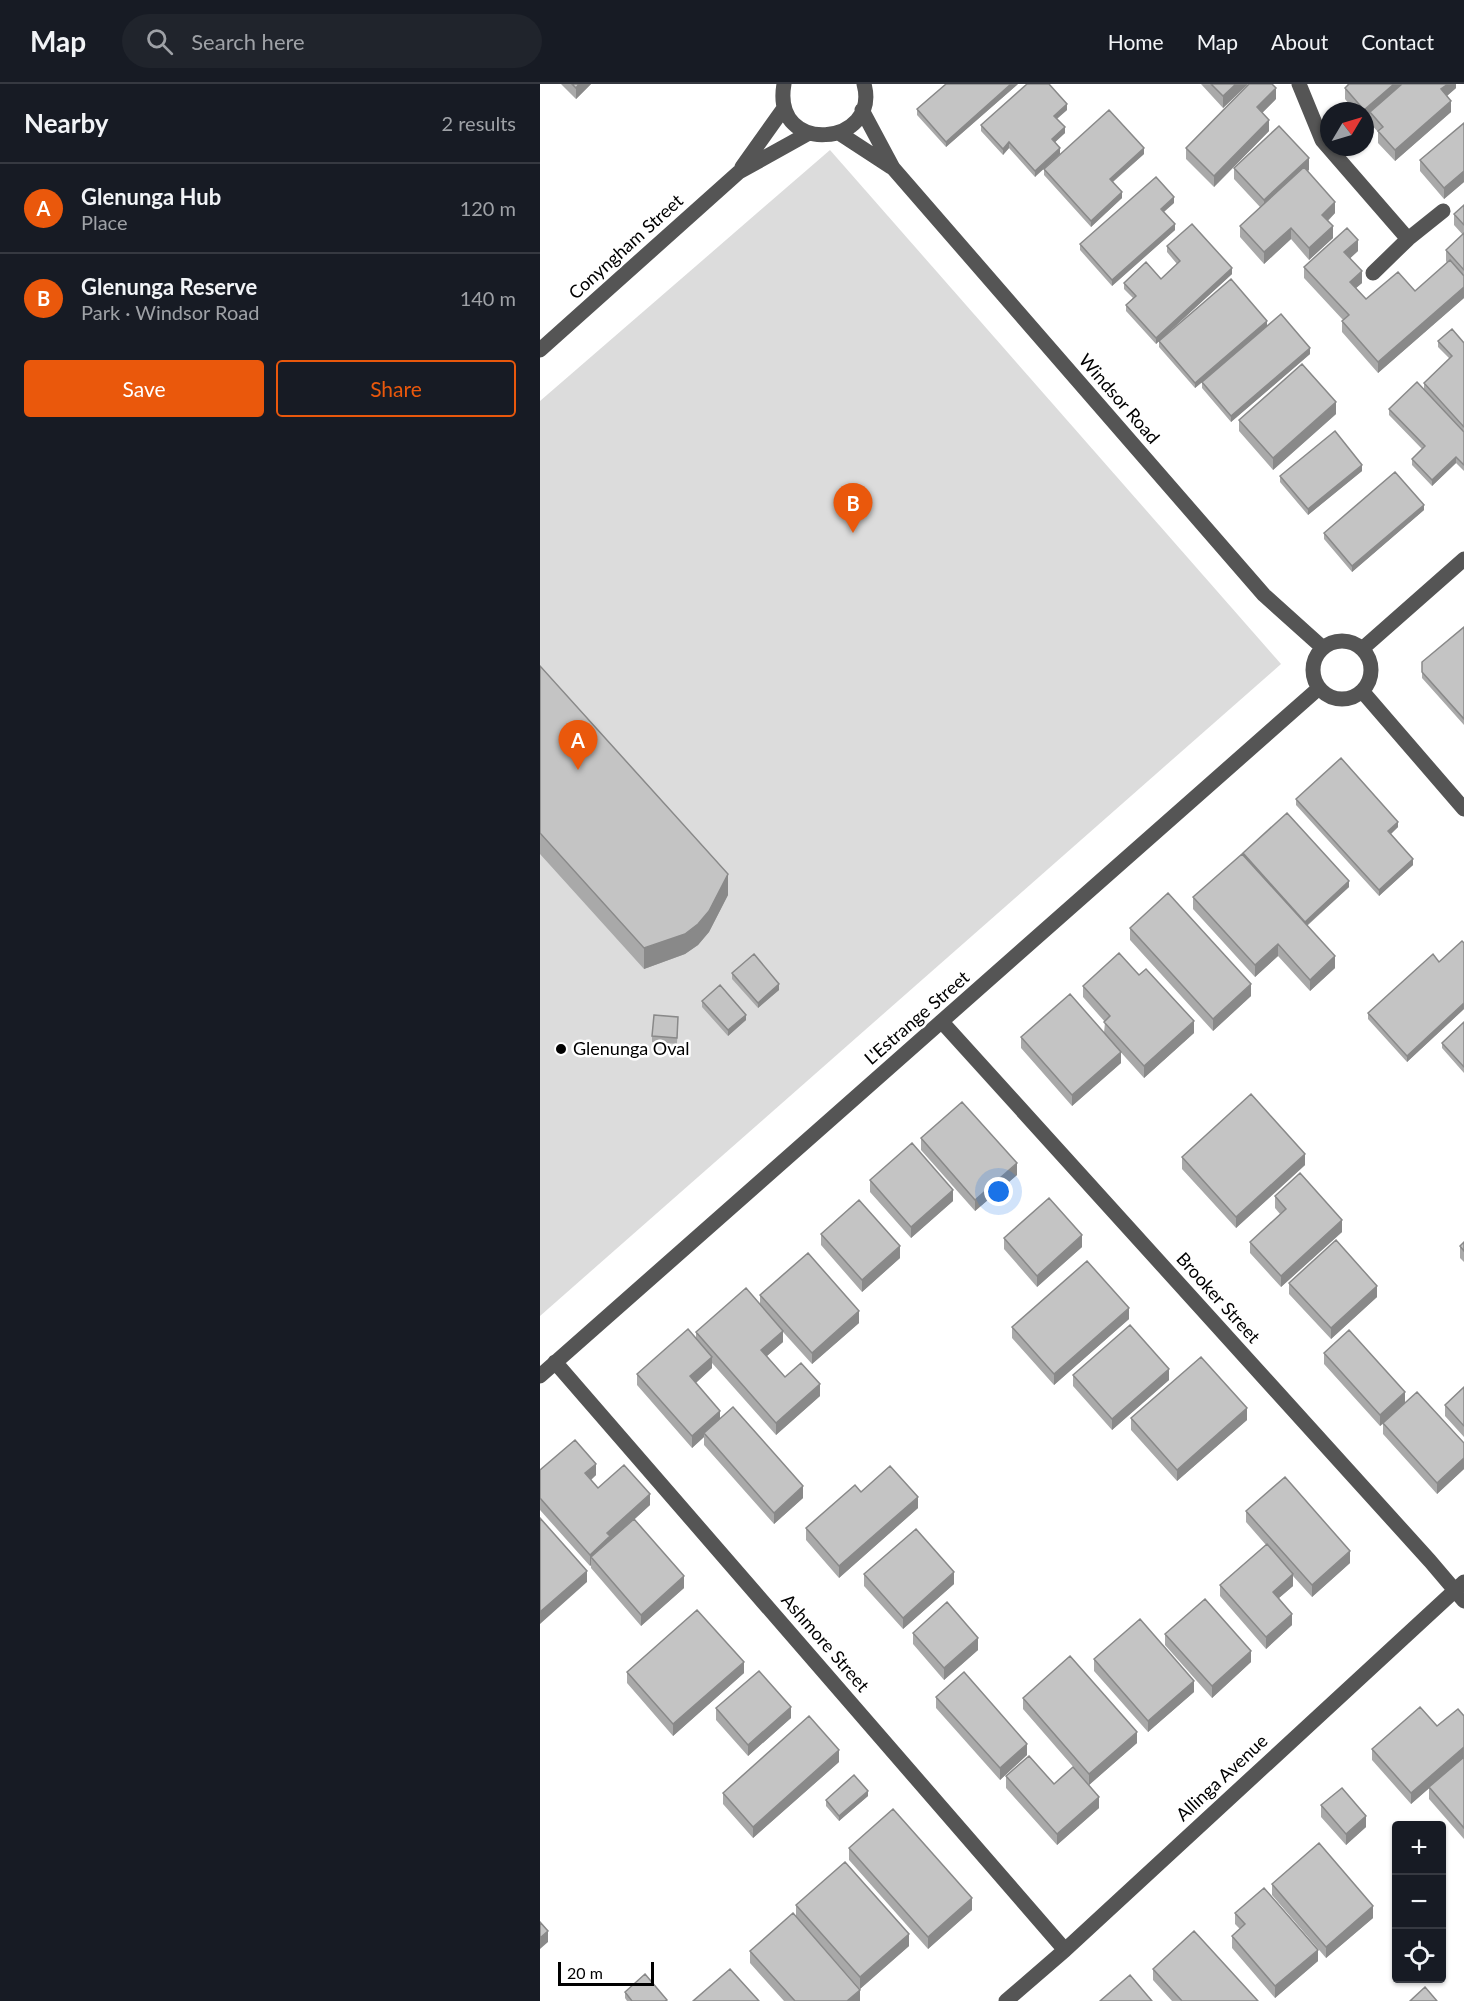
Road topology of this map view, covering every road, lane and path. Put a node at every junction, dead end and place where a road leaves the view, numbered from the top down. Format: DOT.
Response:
graph roads {
  1 [pos="784,84"];
  2 [pos="864,84"];
  3 [pos="1299,84"];
  4 [pos="784,108"];
  5 [pos="862,110"];
  6 [pos="808,133"];
  7 [pos="839,133"];
  8 [pos="893,168"];
  9 [pos="739,172"];
  10 [pos="1443,210"];
  11 [pos="1408,239"];
  12 [pos="1373,273"];
  13 [pos="540,350"];
  14 [pos="1464,559"];
  15 [pos="1323,648"];
  16 [pos="1362,649"];
  17 [pos="1319,688"];
  18 [pos="1362,691"];
  19 [pos="1464,809"];
  20 [pos="942,1022"];
  21 [pos="555,1362"];
  22 [pos="540,1376"];
  23 [pos="1461,1591"];
  24 [pos="1065,1950"];
  25 [pos="1016,1998"];
  1 -- 4 [label="street"];
  2 -- 5 [label="street"];
  3 -- 11 [label="street"];
  4 -- 6 [label="street"];
  4 -- 9 [label="street, Conyngham Street"];
  5 -- 7 [label="street"];
  5 -- 8 [label="street, Windsor Road"];
  6 -- 7 [label="street"];
  6 -- 9 [label="street, Conyngham Street"];
  7 -- 8 [label="street, Windsor Road"];
  8 -- 15 [label="street, Windsor Road"];
  9 -- 13 [label="street, Conyngham Street"];
  10 -- 11 [label="street"];
  11 -- 12 [label="street"];
  14 -- 16 [label="street"];
  15 -- 16 [label="street"];
  15 -- 17 [label="street"];
  16 -- 18 [label="street"];
  17 -- 18 [label="street"];
  17 -- 20 [label="street, L'Estrange Street"];
  18 -- 19 [label="street"];
  20 -- 21 [label="street, L'Estrange Street"];
  20 -- 23 [label="street, Brooker Street"];
  21 -- 22 [label="street, L'Estrange Street"];
  21 -- 24 [label="street, Ashmore Street"];
  23 -- 24 [label="street, Allinga Avenue"];
  24 -- 25 [label="street, Allinga Avenue"];
}
